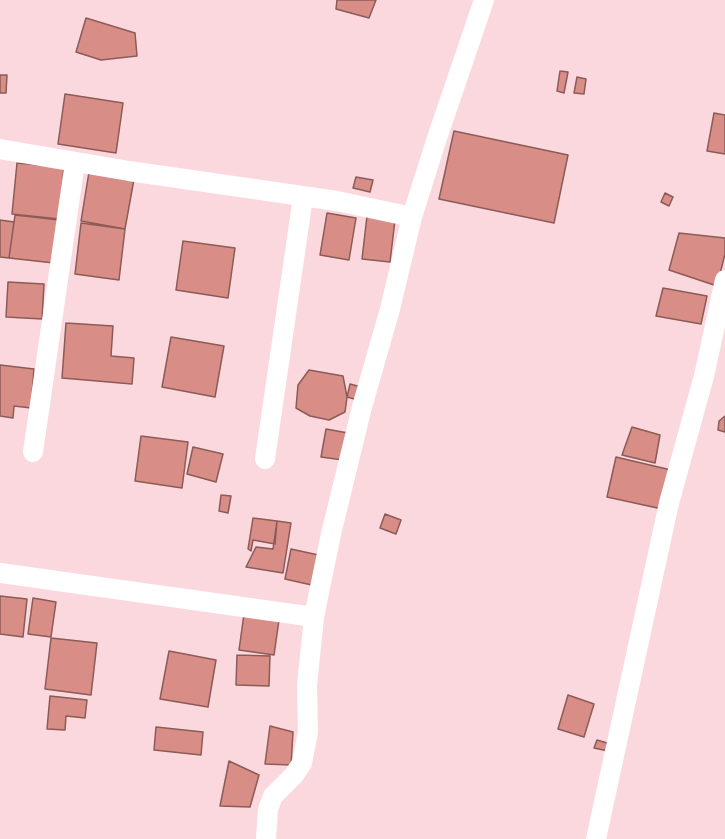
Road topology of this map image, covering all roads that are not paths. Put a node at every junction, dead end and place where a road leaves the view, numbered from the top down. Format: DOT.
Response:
graph roads {
  1 [pos="484,0"];
  2 [pos="0,149"];
  3 [pos="75,162"];
  4 [pos="303,196"];
  5 [pos="412,217"];
  6 [pos="725,280"];
  7 [pos="33,452"];
  8 [pos="266,459"];
  9 [pos="0,573"];
  10 [pos="314,617"];
  11 [pos="266,839"];
  12 [pos="596,839"];
  1 -- 5 [label="street"];
  2 -- 3 [label="street"];
  3 -- 4 [label="street"];
  3 -- 7 [label="street"];
  4 -- 5 [label="street"];
  4 -- 8 [label="street"];
  5 -- 10 [label="street"];
  6 -- 12 [label="street"];
  9 -- 10 [label="street"];
  10 -- 11 [label="street"];
}
